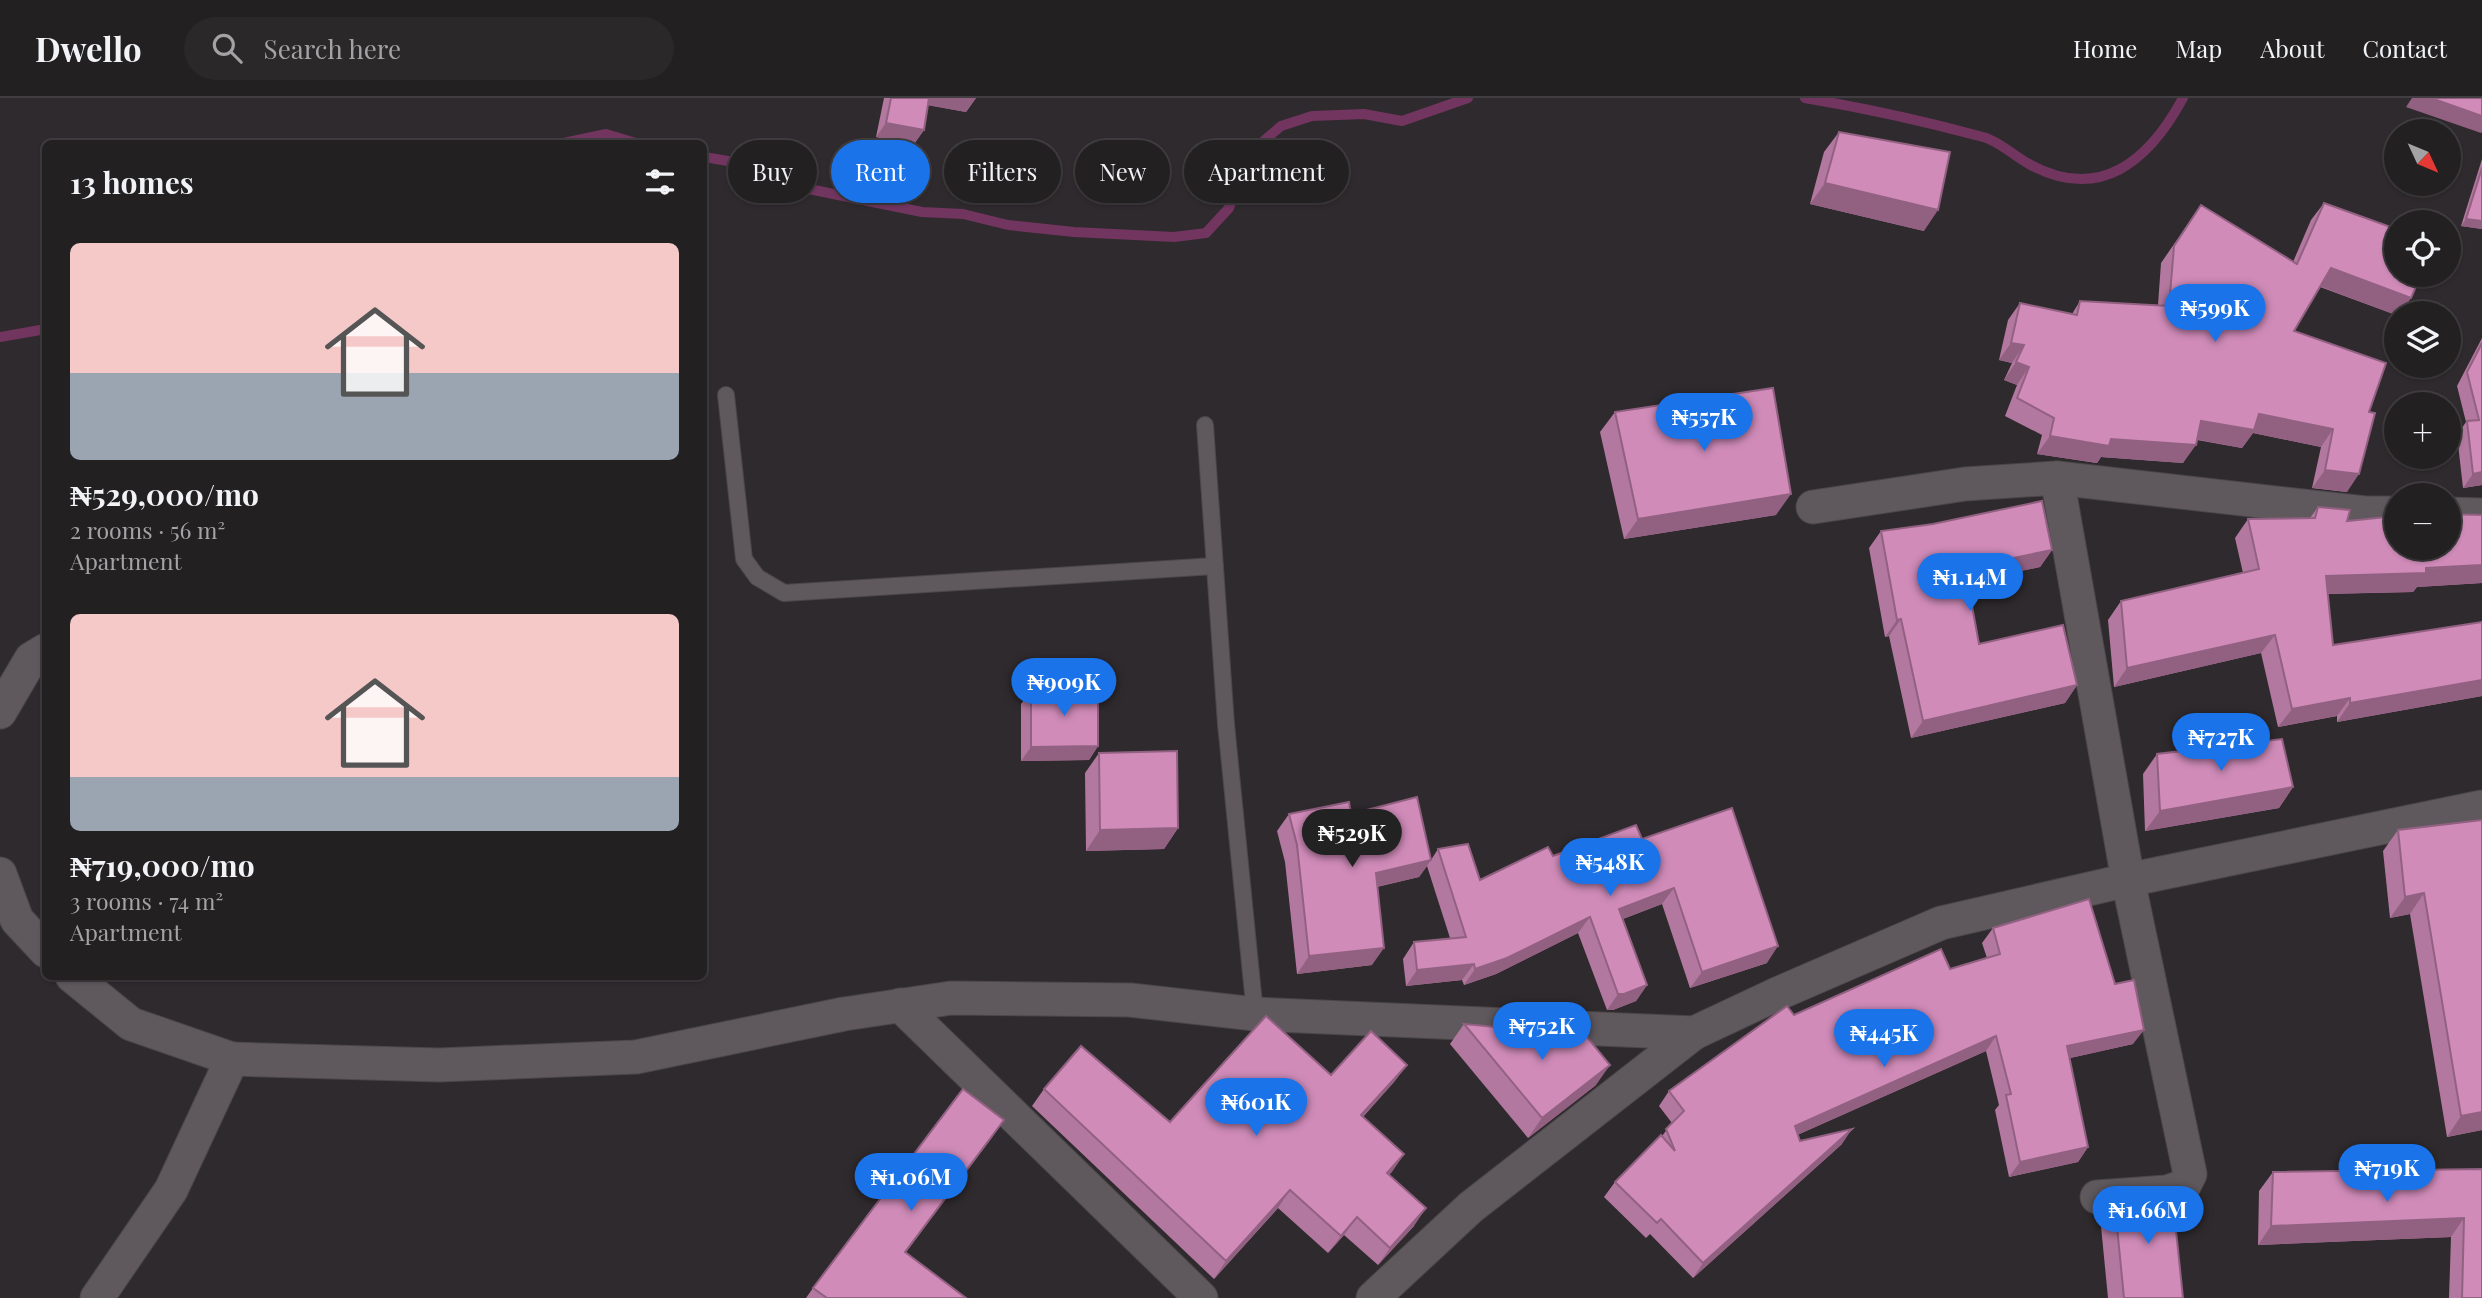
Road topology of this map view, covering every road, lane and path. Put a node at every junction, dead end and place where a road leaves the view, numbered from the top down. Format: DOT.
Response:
graph roads {
  1 [pos="726,395"];
  2 [pos="1205,425"];
  3 [pos="2057,478"];
  4 [pos="1814,507"];
  5 [pos="2384,513"];
  6 [pos="2461,514"];
  7 [pos="2482,515"];
  8 [pos="1215,566"];
  9 [pos="42,652"];
  10 [pos="0,712"];
  11 [pos="2482,807"];
  12 [pos="0,874"];
  13 [pos="2128,880"];
  14 [pos="42,947"];
  15 [pos="77,980"];
  16 [pos="900,1005"];
  17 [pos="1255,1014"];
  18 [pos="1695,1033"];
  19 [pos="232,1059"];
  20 [pos="2097,1197"];
  21 [pos="97,1298"];
  22 [pos="1201,1298"];
  23 [pos="1373,1298"];
  1 -- 8 [label="lane"];
  2 -- 8 [label="lane"];
  3 -- 4 [label="street"];
  3 -- 5 [label="street"];
  3 -- 13 [label="street"];
  6 -- 7 [label="street"];
  8 -- 17 [label="lane"];
  9 -- 10 [label="street"];
  11 -- 13 [label="street"];
  12 -- 14 [label="street"];
  13 -- 18 [label="street"];
  13 -- 20 [label="street"];
  15 -- 19 [label="street"];
  16 -- 17 [label="street"];
  16 -- 19 [label="street"];
  16 -- 22 [label="street"];
  17 -- 18 [label="street"];
  18 -- 23 [label="street"];
  19 -- 21 [label="street"];
}
